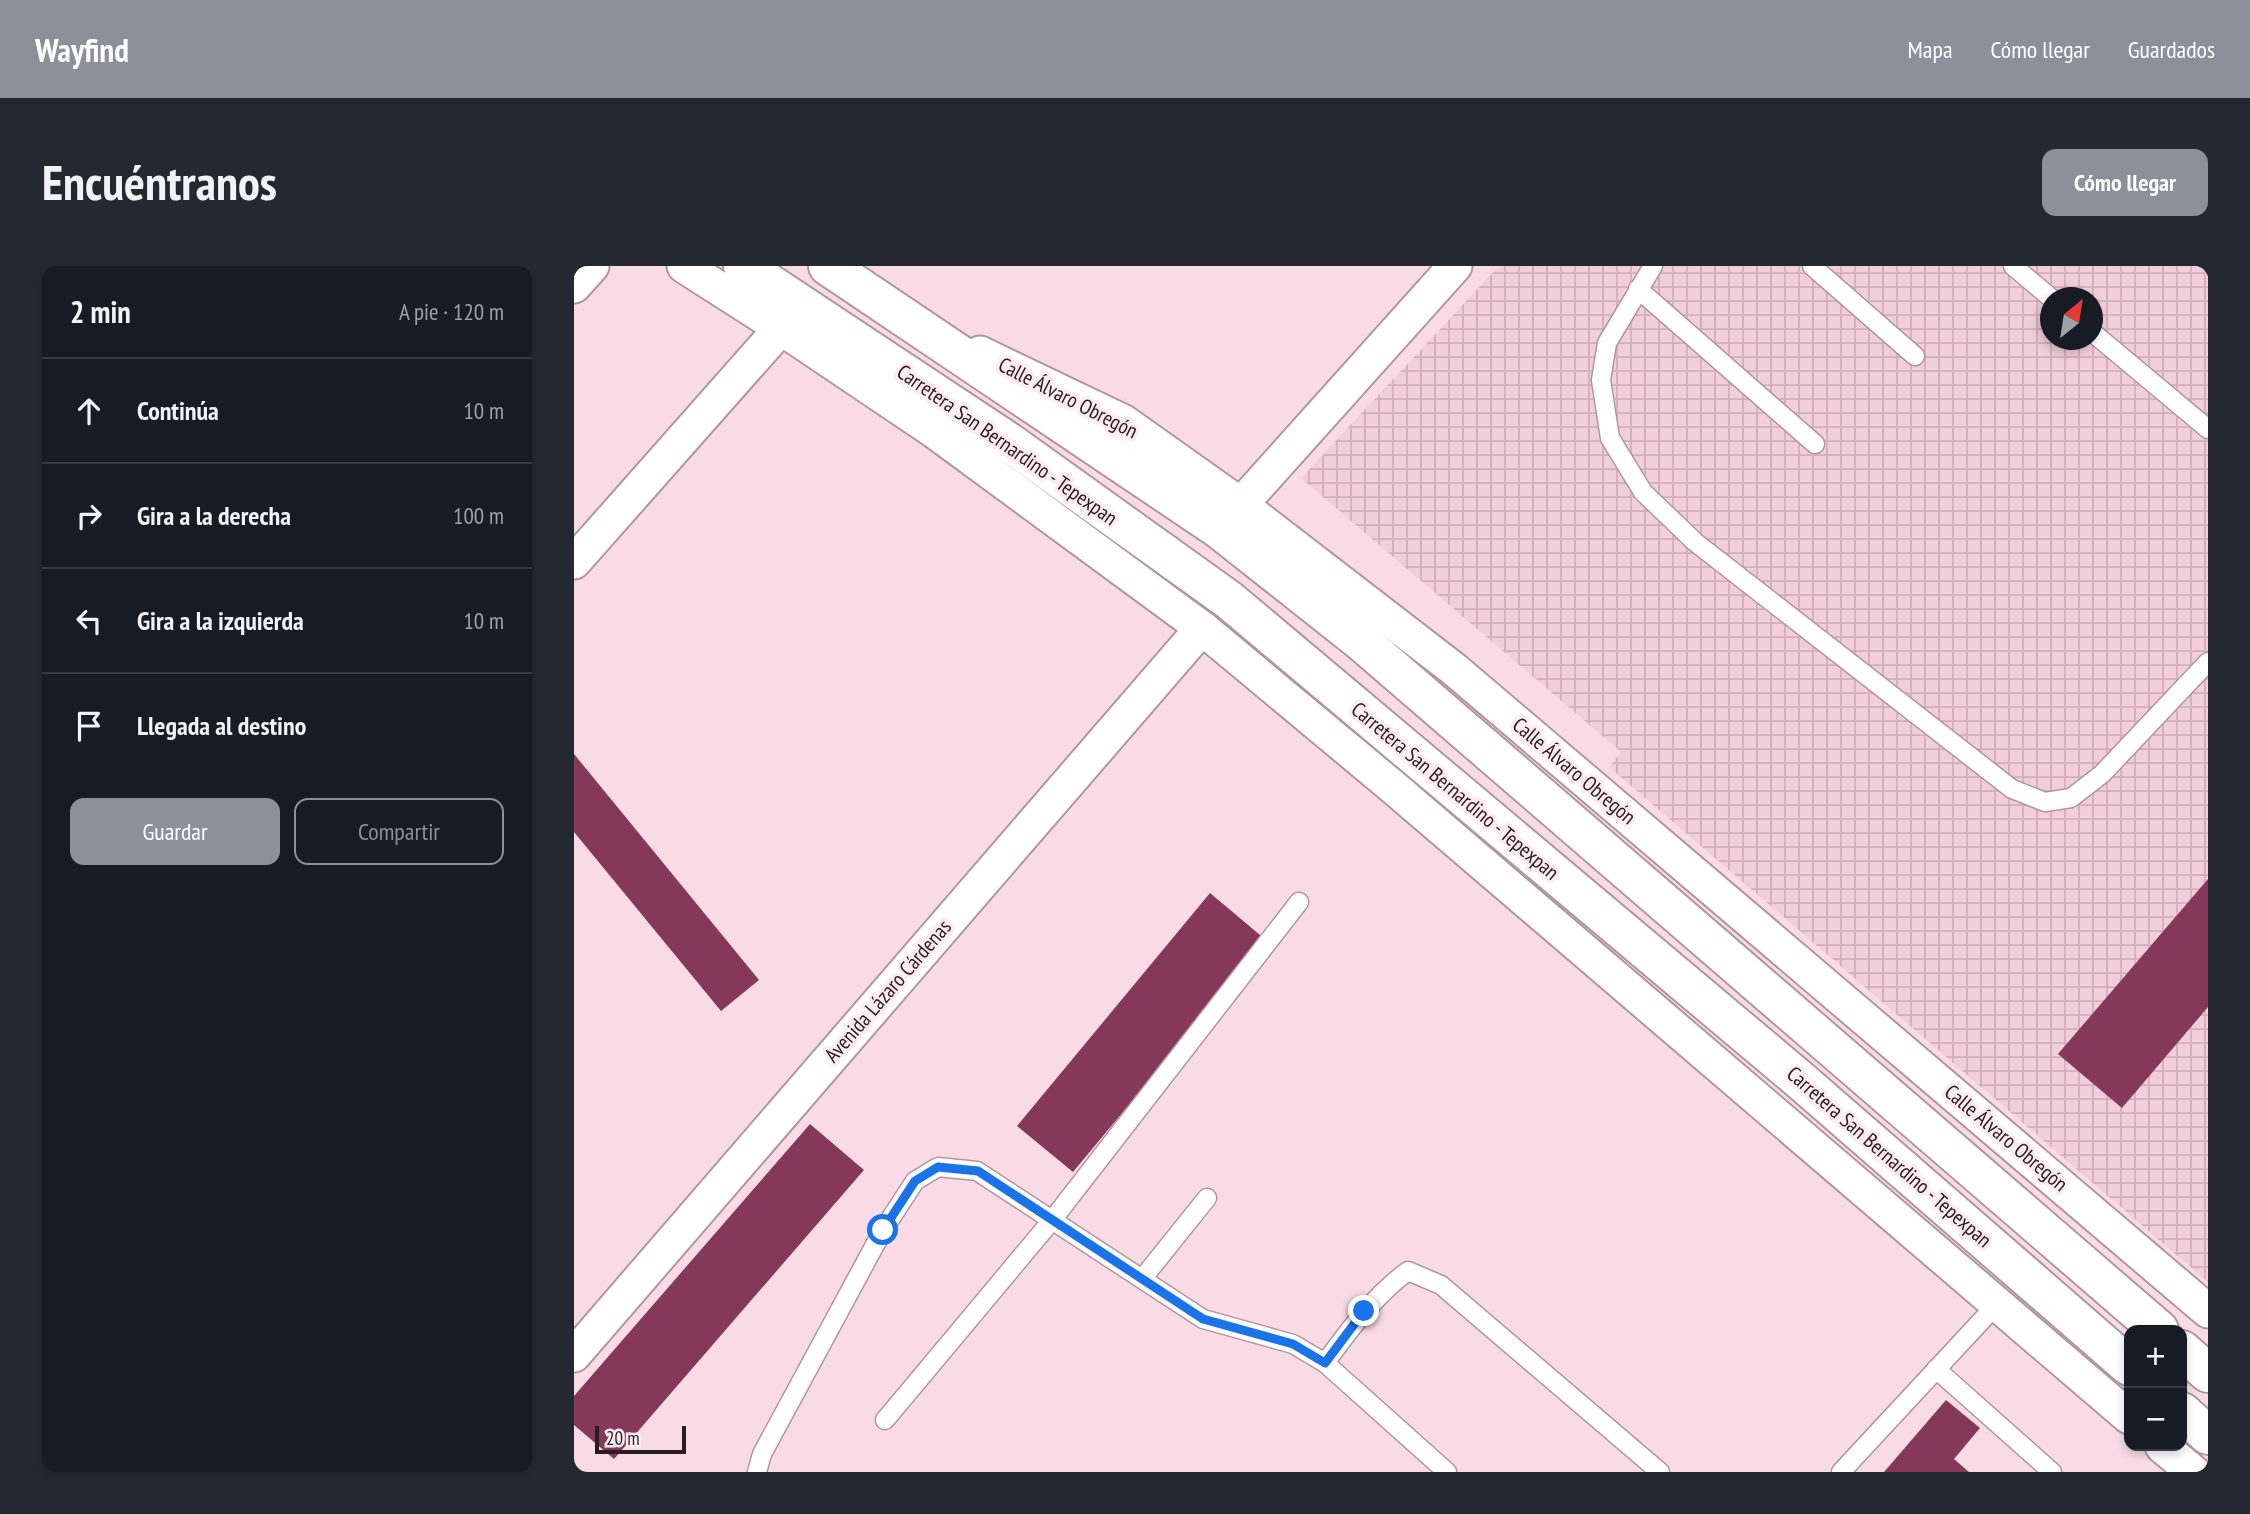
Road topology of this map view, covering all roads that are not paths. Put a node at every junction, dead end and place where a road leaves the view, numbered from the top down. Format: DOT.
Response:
graph roads {
  1 [pos="592,266"];
  2 [pos="684,266"];
  3 [pos="743,266"];
  4 [pos="828,266"];
  5 [pos="1455,266"];
  6 [pos="1653,266"];
  7 [pos="1812,266"];
  8 [pos="2013,266"];
  9 [pos="574,286"];
  10 [pos="1638,289"];
  11 [pos="2040,289"];
  12 [pos="782,328"];
  13 [pos="2103,341"];
  14 [pos="1915,356"];
  15 [pos="2208,429"];
  16 [pos="1815,444"];
  17 [pos="1230,517"];
  18 [pos="574,562"];
  19 [pos="1202,628"];
  20 [pos="2208,662"];
  21 [pos="1299,902"];
  22 [pos="1207,1198"];
  23 [pos="1053,1219"];
  24 [pos="1142,1279"];
  25 [pos="1997,1304"];
  26 [pos="2208,1311"];
  27 [pos="2153,1325"];
  28 [pos="2187,1354"];
  29 [pos="574,1355"];
  30 [pos="2124,1362"];
  31 [pos="1325,1363"];
  32 [pos="1936,1369"];
  33 [pos="2208,1373"];
  34 [pos="2124,1414"];
  35 [pos="2187,1416"];
  36 [pos="885,1420"];
  37 [pos="2208,1434"];
  38 [pos="2168,1451"];
  39 [pos="757,1472"];
  40 [pos="1447,1472"];
  41 [pos="1660,1472"];
  42 [pos="1841,1472"];
  43 [pos="2052,1472"];
  44 [pos="2193,1472"];
  1 -- 9 [label="street"];
  2 -- 12 [label="street"];
  3 -- 30 [label="highway, Carretera San Bernardino - Tepexpan"];
  4 -- 17 [label="highway"];
  5 -- 17 [label="street"];
  6 -- 10 [label="lane"];
  7 -- 14 [label="lane"];
  8 -- 11 [label="lane"];
  10 -- 16 [label="lane"];
  10 -- 20 [label="lane"];
  12 -- 18 [label="street"];
  12 -- 19 [label="street"];
  13 -- 15 [label="lane"];
  17 -- 26 [label="street, Calle Álvaro Obregón"];
  17 -- 27 [label="highway"];
  19 -- 25 [label="street"];
  19 -- 29 [label="street, Avenida Lázaro Cárdenas"];
  21 -- 23 [label="lane"];
  22 -- 24 [label="lane"];
  23 -- 24 [label="lane"];
  23 -- 36 [label="lane"];
  23 -- 39 [label="lane"];
  24 -- 31 [label="lane"];
  25 -- 32 [label="lane"];
  25 -- 34 [label="street"];
  28 -- 33 [label="highway"];
  31 -- 40 [label="lane"];
  31 -- 41 [label="lane"];
  32 -- 42 [label="lane"];
  32 -- 43 [label="lane"];
  35 -- 37 [label="highway"];
  38 -- 44 [label="street"];
}
